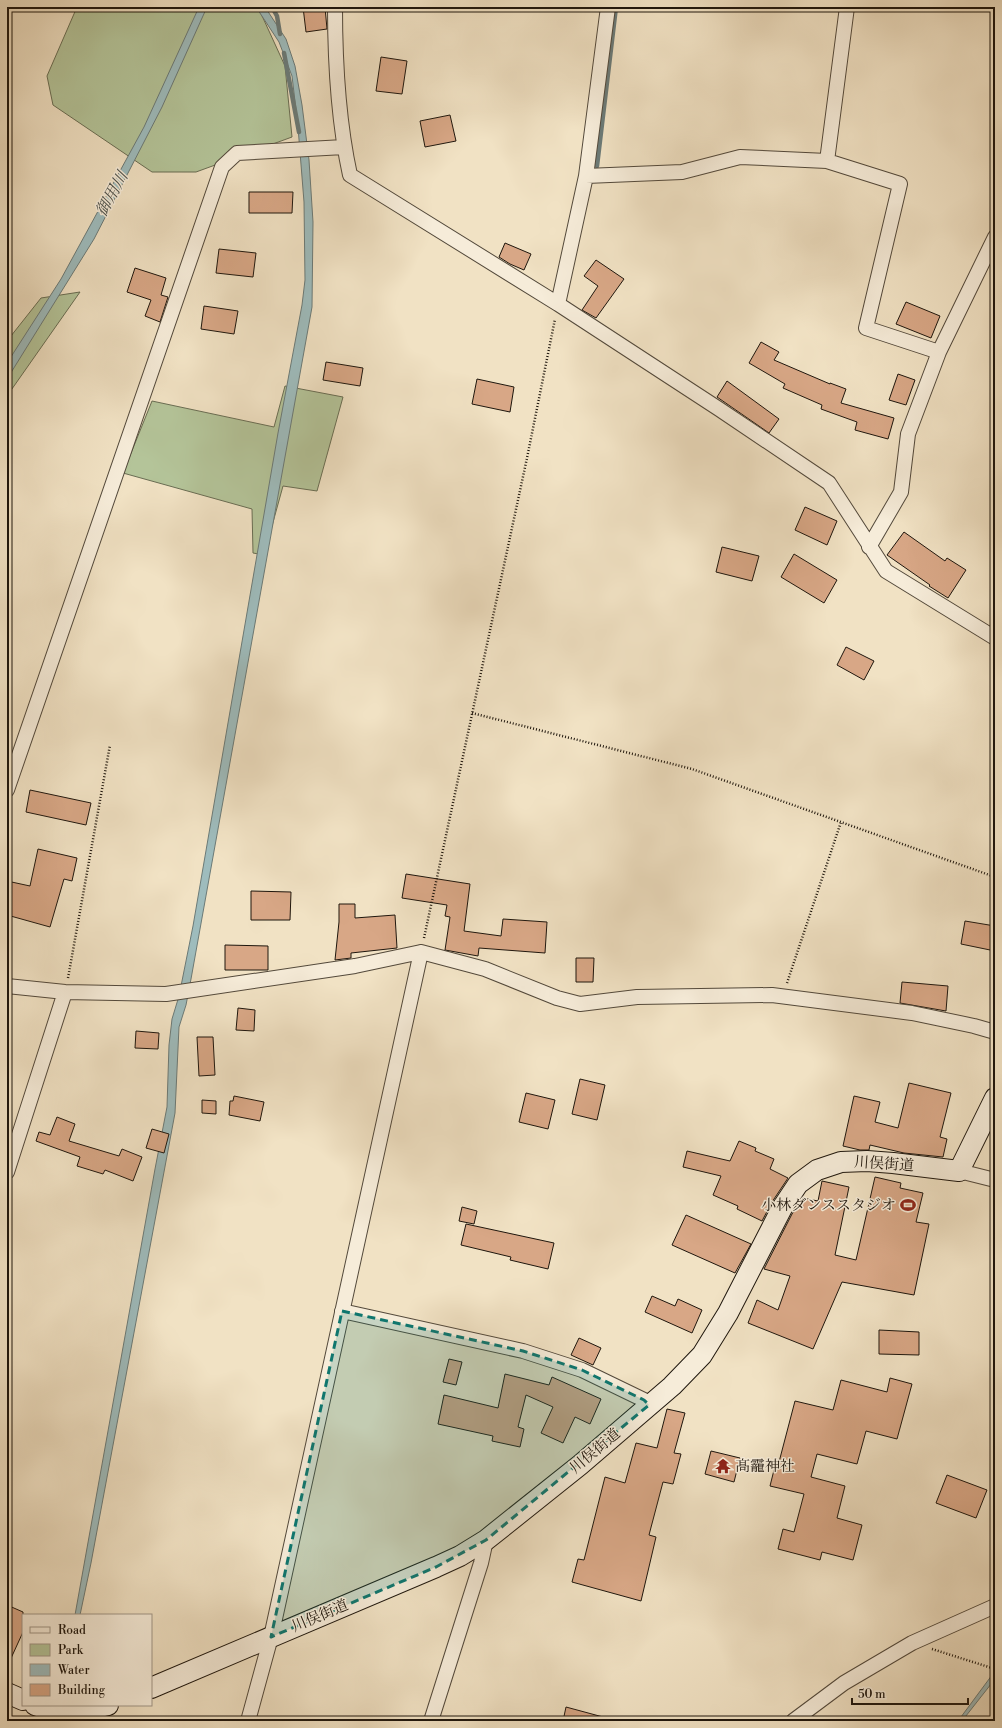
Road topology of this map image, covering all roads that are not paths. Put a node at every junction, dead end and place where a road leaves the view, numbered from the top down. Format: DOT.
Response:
graph roads {
  1 [pos="335,7"];
  2 [pos="608,7"];
  3 [pos="847,7"];
  4 [pos="344,147"];
  5 [pos="827,161"];
  6 [pos="586,176"];
  7 [pos="995,237"];
  8 [pos="558,304"];
  9 [pos="939,352"];
  10 [pos="869,547"];
  11 [pos="995,638"];
  12 [pos="7,790"];
  13 [pos="421,952"];
  14 [pos="7,986"];
  15 [pos="65,992"];
  16 [pos="995,1032"];
  17 [pos="995,1098"];
  18 [pos="959,1171"];
  19 [pos="7,1172"];
  20 [pos="995,1180"];
  21 [pos="342,1311"];
  22 [pos="649,1405"];
  23 [pos="486,1540"];
  24 [pos="995,1606"];
  25 [pos="272,1637"];
  26 [pos="152,1688"];
  27 [pos="7,1694"];
  28 [pos="22,1700"];
  29 [pos="104,1706"];
  30 [pos="41,1712"];
  31 [pos="248,1721"];
  32 [pos="432,1721"];
  33 [pos="793,1721"];
  1 -- 4 [label="street"];
  2 -- 6 [label="street"];
  3 -- 5 [label="street"];
  4 -- 8 [label="street"];
  4 -- 12 [label="street"];
  5 -- 6 [label="street"];
  5 -- 9 [label="street"];
  6 -- 8 [label="street"];
  7 -- 9 [label="street"];
  8 -- 10 [label="street"];
  9 -- 10 [label="street"];
  10 -- 11 [label="street"];
  13 -- 15 [label="street"];
  13 -- 16 [label="street"];
  13 -- 21 [label="street"];
  14 -- 15 [label="street"];
  15 -- 19 [label="street"];
  17 -- 18 [label="main road"];
  18 -- 20 [label="street, 川俣街道"];
  18 -- 22 [label="main road, 川俣街道"];
  21 -- 22 [label="street"];
  21 -- 25 [label="street"];
  22 -- 23 [label="main road, 川俣街道"];
  23 -- 25 [label="main road, 川俣街道"];
  23 -- 32 [label="street"];
  24 -- 33 [label="street"];
  25 -- 26 [label="main road, 川俣街道"];
  25 -- 31 [label="street"];
  27 -- 28 [label="main road"];
  29 -- 30 [label="main road"];
}
